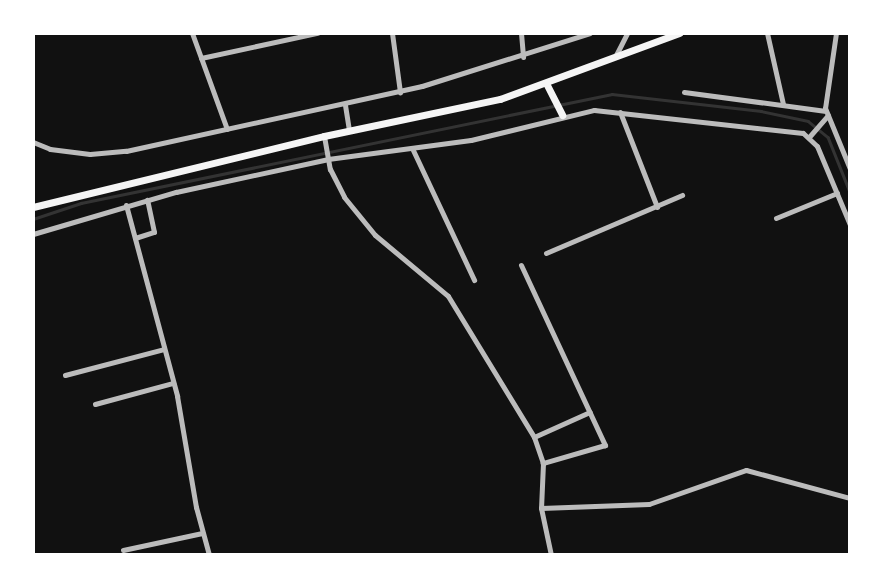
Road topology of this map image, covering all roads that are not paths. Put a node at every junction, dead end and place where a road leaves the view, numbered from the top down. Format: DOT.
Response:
graph roads {
  1 [pos="191,33"];
  2 [pos="317,33"];
  3 [pos="392,33"];
  4 [pos="521,33"];
  5 [pos="563,33"];
  6 [pos="590,33"];
  7 [pos="627,33"];
  8 [pos="679,33"];
  9 [pos="767,33"];
  10 [pos="836,33"];
  11 [pos="564,43"];
  12 [pos="523,57"];
  13 [pos="615,57"];
  14 [pos="201,58"];
  15 [pos="547,83"];
  16 [pos="400,92"];
  17 [pos="684,92"];
  18 [pos="783,104"];
  19 [pos="345,105"];
  20 [pos="620,112"];
  21 [pos="561,113"];
  22 [pos="826,115"];
  23 [pos="227,129"];
  24 [pos="349,131"];
  25 [pos="811,135"];
  26 [pos="324,136"];
  27 [pos="33,142"];
  28 [pos="412,148"];
  29 [pos="328,159"];
  30 [pos="850,169"];
  31 [pos="837,193"];
  32 [pos="682,195"];
  33 [pos="147,200"];
  34 [pos="126,205"];
  35 [pos="33,207"];
  36 [pos="657,207"];
  37 [pos="776,219"];
  38 [pos="850,225"];
  39 [pos="33,234"];
  40 [pos="135,239"];
  41 [pos="546,253"];
  42 [pos="521,265"];
  43 [pos="474,280"];
  44 [pos="164,349"];
  45 [pos="65,375"];
  46 [pos="173,383"];
  47 [pos="95,404"];
  48 [pos="590,412"];
  49 [pos="534,437"];
  50 [pos="543,463"];
  51 [pos="850,498"];
  52 [pos="541,508"];
  53 [pos="202,533"];
  54 [pos="123,550"];
  55 [pos="209,555"];
  56 [pos="551,555"];
  1 -- 14 [label="street"];
  2 -- 14 [label="street"];
  3 -- 16 [label="street"];
  4 -- 12 [label="street"];
  5 -- 11 [label="street"];
  6 -- 11 [label="street"];
  7 -- 13 [label="street"];
  8 -- 13 [label="main road"];
  9 -- 18 [label="street"];
  10 -- 22 [label="street"];
  11 -- 12 [label="street"];
  12 -- 16 [label="street"];
  13 -- 15 [label="main road"];
  14 -- 23 [label="street"];
  15 -- 21 [label="main road"];
  15 -- 24 [label="main road"];
  16 -- 19 [label="street"];
  17 -- 18 [label="street"];
  18 -- 22 [label="street"];
  19 -- 23 [label="street"];
  19 -- 24 [label="street"];
  20 -- 21 [label="street"];
  20 -- 25 [label="street"];
  20 -- 36 [label="street"];
  21 -- 28 [label="street"];
  22 -- 25 [label="street"];
  22 -- 30 [label="street"];
  23 -- 27 [label="street"];
  24 -- 26 [label="main road"];
  25 -- 31 [label="street"];
  26 -- 29 [label="street"];
  26 -- 35 [label="main road"];
  28 -- 29 [label="street"];
  28 -- 43 [label="street"];
  29 -- 33 [label="street"];
  29 -- 49 [label="street"];
  31 -- 37 [label="street"];
  31 -- 38 [label="street"];
  32 -- 36 [label="street"];
  33 -- 34 [label="street"];
  33 -- 40 [label="street"];
  34 -- 39 [label="street"];
  34 -- 40 [label="street"];
  36 -- 41 [label="street"];
  40 -- 44 [label="street"];
  42 -- 48 [label="street"];
  44 -- 45 [label="street"];
  44 -- 46 [label="street"];
  46 -- 47 [label="street"];
  46 -- 53 [label="street"];
  48 -- 49 [label="street"];
  48 -- 50 [label="street"];
  49 -- 50 [label="street"];
  50 -- 52 [label="street"];
  51 -- 52 [label="street"];
  52 -- 56 [label="street"];
  53 -- 54 [label="street"];
  53 -- 55 [label="street"];
}
